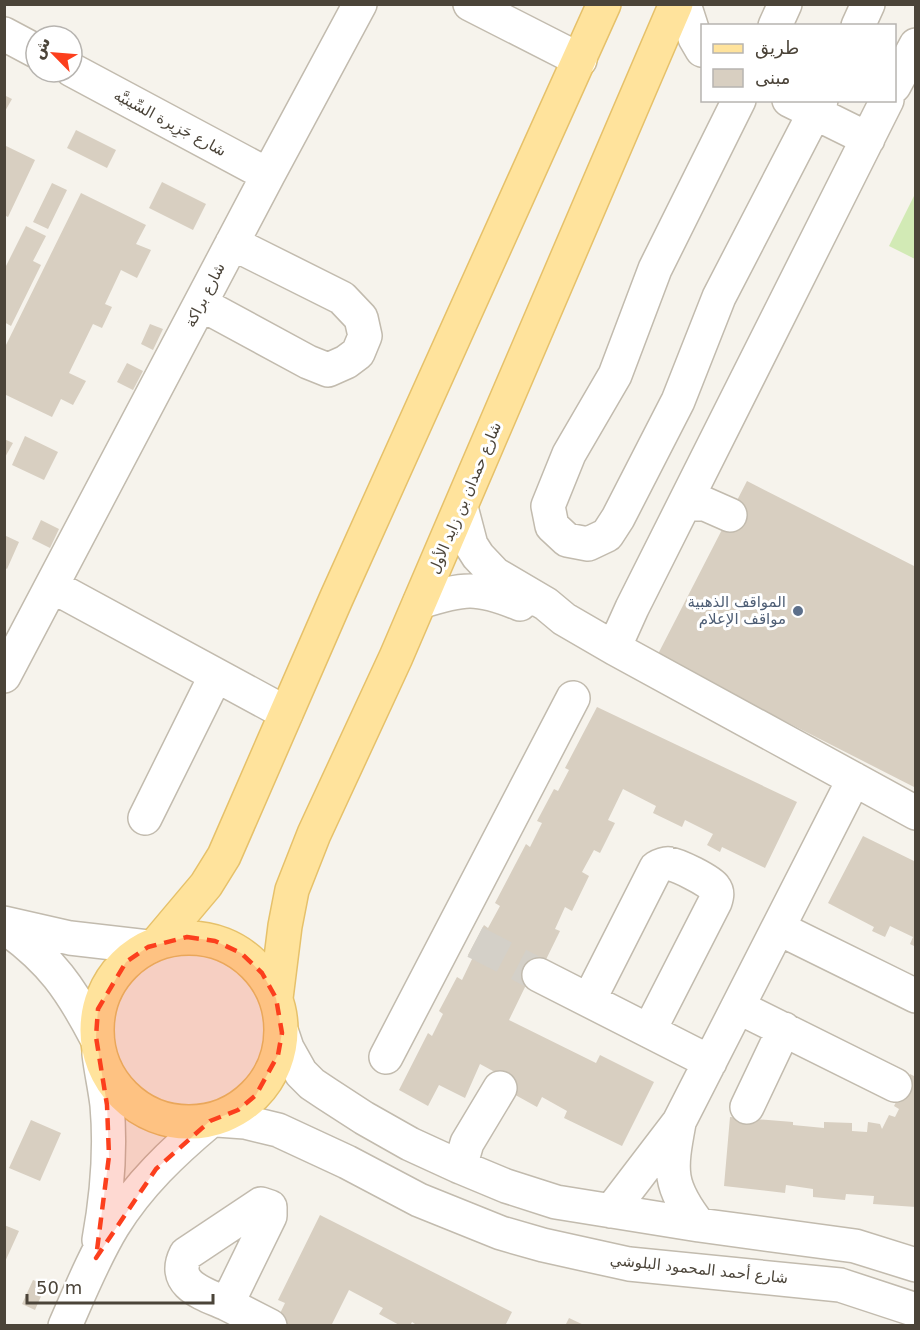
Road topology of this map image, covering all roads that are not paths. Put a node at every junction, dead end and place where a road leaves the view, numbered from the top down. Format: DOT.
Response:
graph roads {
  1 [pos="360,4"];
  2 [pos="470,4"];
  3 [pos="604,4"];
  4 [pos="676,4"];
  5 [pos="684,4"];
  6 [pos="785,4"];
  7 [pos="868,4"];
  8 [pos="776,24"];
  9 [pos="859,24"];
  10 [pos="4,34"];
  11 [pos="24,45"];
  12 [pos="915,45"];
  13 [pos="701,48"];
  14 [pos="580,60"];
  15 [pos="84,76"];
  16 [pos="896,82"];
  17 [pos="738,102"];
  18 [pos="886,102"];
  19 [pos="808,104"];
  20 [pos="868,139"];
  21 [pos="268,175"];
  22 [pos="232,243"];
  23 [pos="201,304"];
  24 [pos="692,490"];
  25 [pos="461,507"];
  26 [pos="732,509"];
  27 [pos="52,586"];
  28 [pos="420,603"];
  29 [pos="564,619"];
  30 [pos="614,648"];
  31 [pos="216,675"];
  32 [pos="4,676"];
  33 [pos="573,698"];
  34 [pos="286,713"];
  35 [pos="854,779"];
  36 [pos="915,813"];
  37 [pos="145,818"];
  38 [pos="4,925"];
  39 [pos="778,928"];
  40 [pos="153,944"];
  41 [pos="539,975"];
  42 [pos="915,996"];
  43 [pos="276,998"];
  44 [pos="589,1000"];
  45 [pos="738,1007"];
  46 [pos="784,1029"];
  47 [pos="649,1031"];
  48 [pos="282,1033"];
  49 [pos="97,1045"];
  50 [pos="386,1057"];
  51 [pos="710,1062"];
  52 [pos="895,1085"];
  53 [pos="500,1088"];
  54 [pos="747,1107"];
  55 [pos="214,1120"];
  56 [pos="679,1122"];
  57 [pos="460,1167"];
  58 [pos="611,1211"];
  59 [pos="699,1225"];
  60 [pos="96,1258"];
  61 [pos="915,1263"];
  62 [pos="227,1304"];
  63 [pos="897,1313"];
  64 [pos="65,1326"];
  65 [pos="270,1326"];
  1 -- 21 [label="street, شارع براكة"];
  2 -- 14 [label="street"];
  3 -- 14 [label="main road"];
  4 -- 25 [label="main road, شارع حمدان بن زايد الأول"];
  5 -- 13 [label="street"];
  6 -- 8 [label="street"];
  7 -- 9 [label="street"];
  10 -- 11 [label="street"];
  12 -- 16 [label="street"];
  14 -- 34 [label="main road"];
  15 -- 21 [label="street, شارع جَزِيرة السِّينيَّه"];
  17 -- 19 [label="street"];
  18 -- 20 [label="street"];
  19 -- 20 [label="street"];
  20 -- 24 [label="street"];
  21 -- 22 [label="street, شارع براكة"];
  22 -- 23 [label="street, شارع براكة"];
  22 -- 23 [label="street"];
  23 -- 27 [label="street, شارع براكة"];
  24 -- 26 [label="street"];
  24 -- 30 [label="street"];
  25 -- 28 [label="main road, شارع حمدان بن زايد الأول"];
  25 -- 29 [label="street"];
  27 -- 31 [label="street"];
  27 -- 32 [label="street, شارع براكة"];
  28 -- 29 [label="street"];
  28 -- 43 [label="main road, شارع حمدان بن زايد الأول"];
  29 -- 30 [label="street"];
  30 -- 35 [label="street"];
  31 -- 34 [label="street"];
  31 -- 37 [label="street"];
  33 -- 50 [label="street"];
  34 -- 40 [label="main road"];
  35 -- 36 [label="street"];
  35 -- 39 [label="street"];
  38 -- 40 [label="street"];
  38 -- 49 [label="street"];
  39 -- 42 [label="street"];
  39 -- 45 [label="street"];
  40 -- 43 [label="main road"];
  40 -- 49 [label="main road"];
  41 -- 44 [label="street"];
  43 -- 48 [label="main road"];
  44 -- 47 [label="street"];
  44 -- 47 [label="street"];
  45 -- 46 [label="street"];
  45 -- 51 [label="street"];
  46 -- 52 [label="street"];
  46 -- 54 [label="street"];
  47 -- 51 [label="street"];
  48 -- 55 [label="main road"];
  48 -- 57 [label="street"];
  49 -- 55 [label="main road"];
  49 -- 60 [label="street"];
  51 -- 56 [label="street"];
  53 -- 57 [label="street"];
  55 -- 60 [label="street"];
  55 -- 63 [label="street, شارع أحمد المحمود البلوشي"];
  56 -- 58 [label="street"];
  56 -- 59 [label="street"];
  57 -- 58 [label="street"];
  58 -- 59 [label="street"];
  59 -- 61 [label="street"];
  60 -- 64 [label="street"];
  61 -- 63 [label="street"];
  62 -- 65 [label="street"];
}
